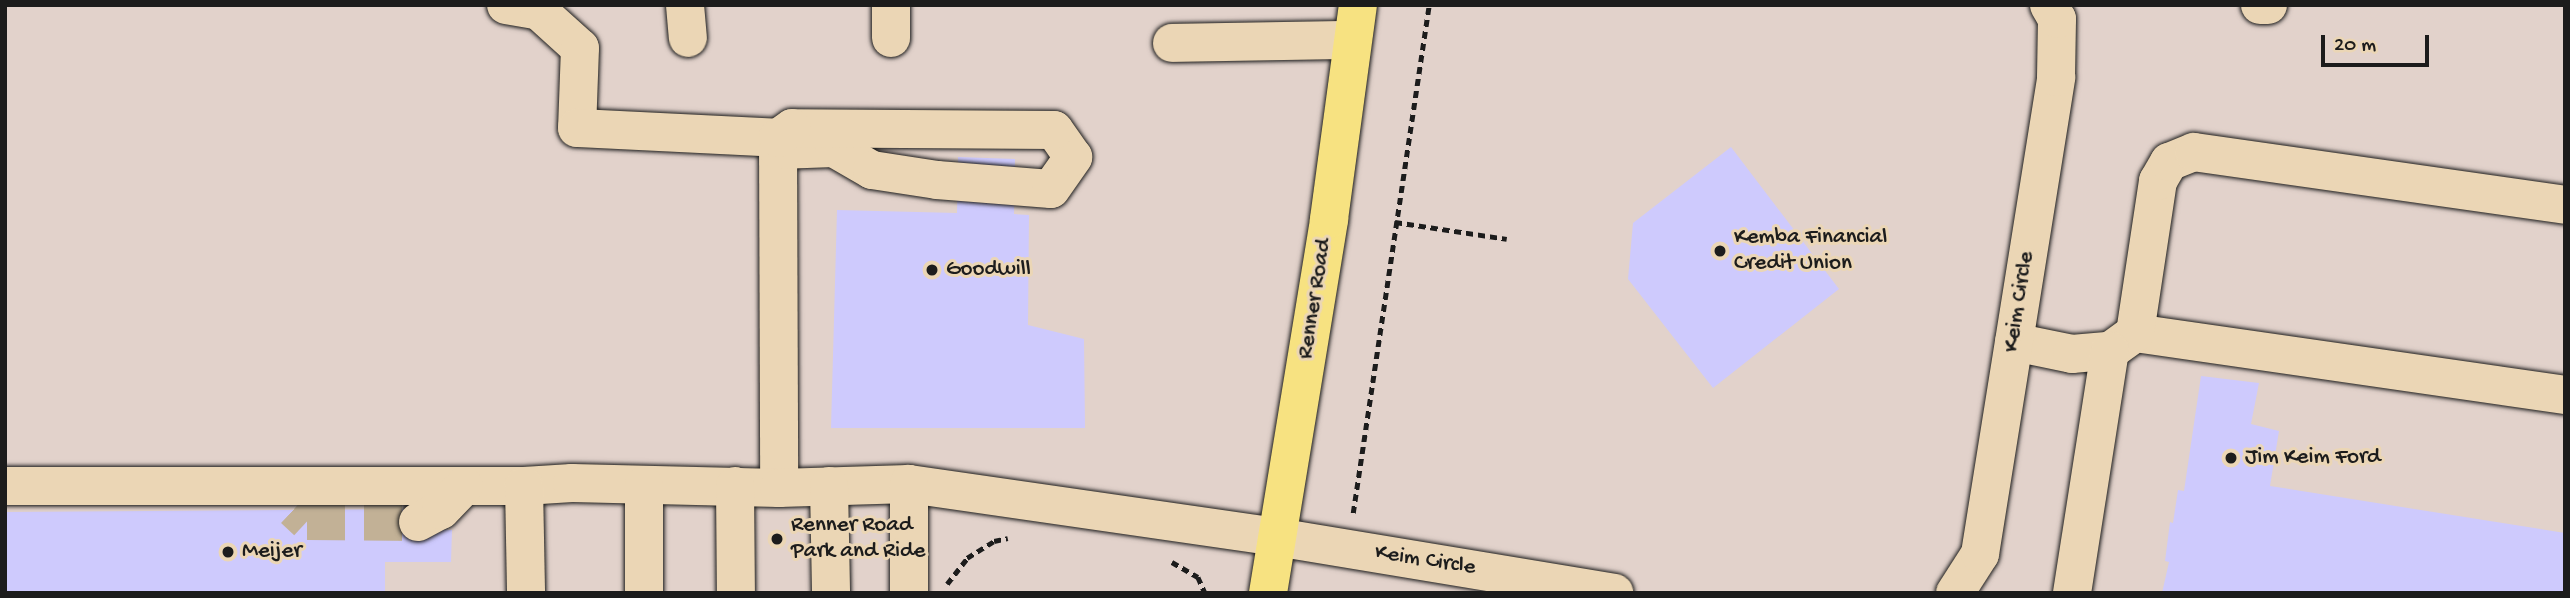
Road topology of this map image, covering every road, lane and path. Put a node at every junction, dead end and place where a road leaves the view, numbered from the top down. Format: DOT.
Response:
graph roads {
  1 [pos="506,5"];
  2 [pos="1429,5"];
  3 [pos="2049,5"];
  4 [pos="2260,5"];
  5 [pos="2269,5"];
  6 [pos="1355,23"];
  7 [pos="1172,43"];
  8 [pos="778,144"];
  9 [pos="2565,205"];
  10 [pos="1395,222"];
  11 [pos="1507,239"];
  12 [pos="2014,342"];
  13 [pos="2123,342"];
  14 [pos="2565,395"];
  15 [pos="909,484"];
  16 [pos="644,485"];
  17 [pos="5,486"];
  18 [pos="464,486"];
  19 [pos="524,486"];
  20 [pos="735,486"];
  21 [pos="829,486"];
  22 [pos="779,488"];
  23 [pos="1353,518"];
  24 [pos="418,522"];
  25 [pos="1013,537"];
  26 [pos="1277,537"];
  27 [pos="1164,558"];
  28 [pos="1518,585"];
  29 [pos="526,593"];
  30 [pos="644,593"];
  31 [pos="736,593"];
  32 [pos="831,593"];
  33 [pos="909,593"];
  34 [pos="945,593"];
  35 [pos="1205,593"];
  36 [pos="1268,593"];
  37 [pos="1614,593"];
  38 [pos="1955,593"];
  39 [pos="2072,593"];
  1 -- 8 [label="street"];
  2 -- 10 [label="path"];
  3 -- 12 [label="street, Keim Circle"];
  4 -- 5 [label="street"];
  6 -- 7 [label="street"];
  6 -- 26 [label="main road, Renner Road"];
  8 -- 8 [label="street"];
  8 -- 22 [label="street"];
  9 -- 13 [label="street"];
  10 -- 11 [label="path"];
  10 -- 23 [label="path"];
  12 -- 13 [label="street"];
  12 -- 38 [label="street, Keim Circle"];
  13 -- 14 [label="street"];
  13 -- 39 [label="street"];
  15 -- 21 [label="street, Keim Circle"];
  15 -- 26 [label="street, Keim Circle"];
  15 -- 33 [label="street"];
  16 -- 19 [label="street, Keim Circle"];
  16 -- 20 [label="street, Keim Circle"];
  16 -- 30 [label="street"];
  17 -- 18 [label="street, Keim Circle"];
  18 -- 19 [label="street, Keim Circle"];
  18 -- 24 [label="street"];
  19 -- 29 [label="street"];
  20 -- 22 [label="street, Keim Circle"];
  20 -- 31 [label="street"];
  21 -- 22 [label="street, Keim Circle"];
  21 -- 32 [label="street"];
  25 -- 34 [label="path"];
  26 -- 28 [label="street, Keim Circle"];
  26 -- 36 [label="main road, Renner Road"];
  27 -- 35 [label="path"];
  28 -- 37 [label="street, Keim Circle"];
}
